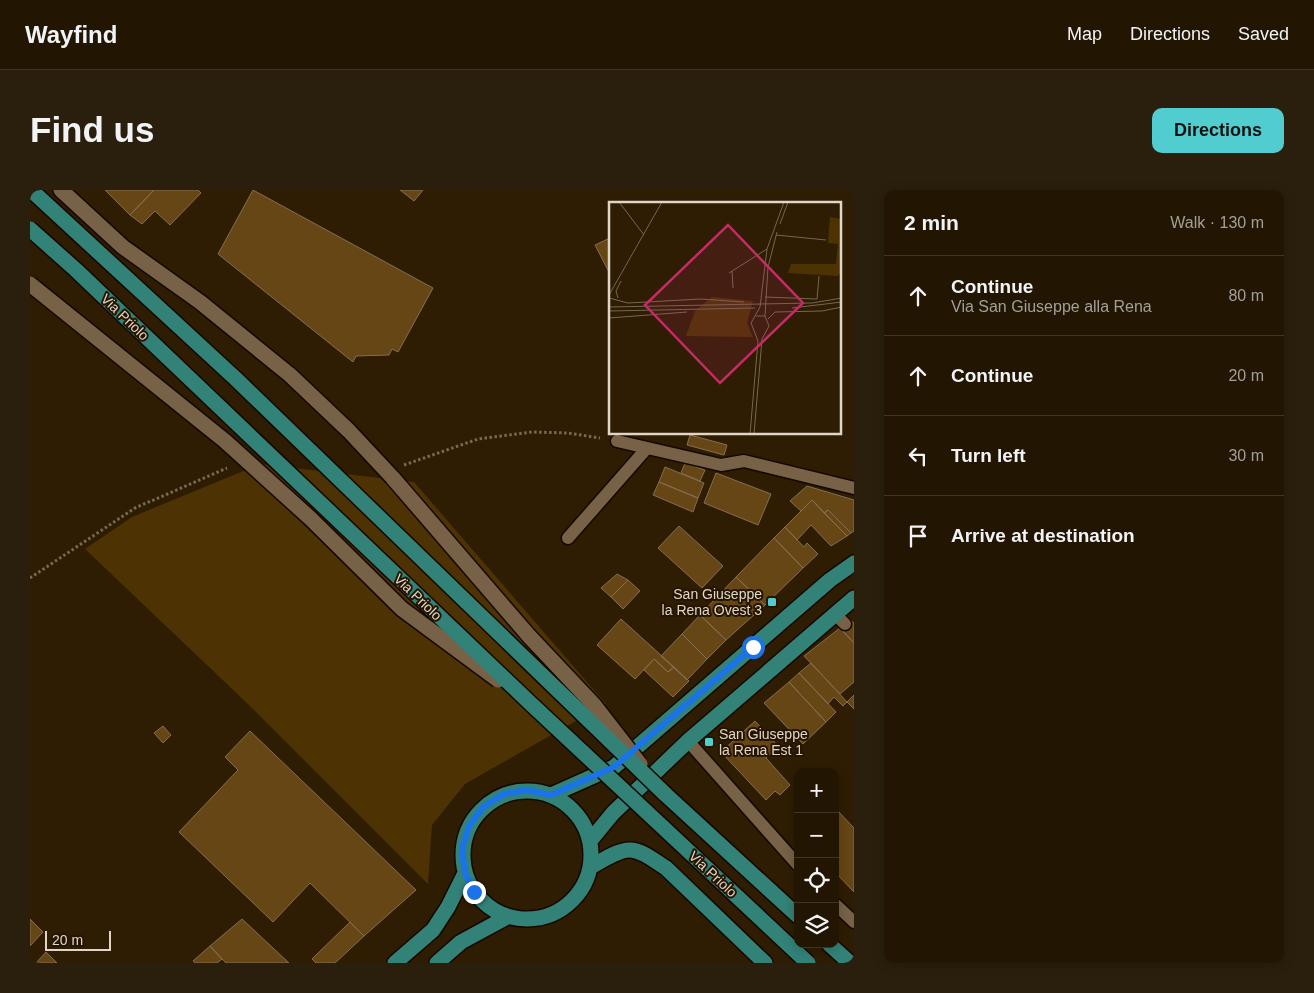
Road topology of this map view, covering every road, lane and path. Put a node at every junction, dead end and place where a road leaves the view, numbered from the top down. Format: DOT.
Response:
graph roads {
  1 [pos="31,190"];
  2 [pos="60,190"];
  3 [pos="30,229"];
  4 [pos="30,284"];
  5 [pos="617,441"];
  6 [pos="647,448"];
  7 [pos="854,488"];
  8 [pos="568,538"];
  9 [pos="854,563"];
  10 [pos="854,598"];
  11 [pos="529,702"];
  12 [pos="688,741"];
  13 [pos="665,794"];
  14 [pos="551,795"];
  15 [pos="590,841"];
  16 [pos="794,860"];
  17 [pos="591,867"];
  18 [pos="465,873"];
  19 [pos="839,908"];
  20 [pos="794,912"];
  21 [pos="507,917"];
  22 [pos="854,922"];
  23 [pos="833,948"];
  24 [pos="396,963"];
  25 [pos="437,963"];
  26 [pos="765,963"];
  27 [pos="808,963"];
  28 [pos="850,963"];
  1 -- 13 [label="main road, Via Priolo, bridge"];
  2 -- 13 [label="street, bridge"];
  3 -- 11 [label="main road, Via Priolo, bridge"];
  4 -- 11 [label="street, bridge"];
  5 -- 6 [label="lane"];
  6 -- 7 [label="lane"];
  6 -- 8 [label="lane"];
  9 -- 14 [label="main road"];
  10 -- 12 [label="main road"];
  11 -- 27 [label="main road, Via Priolo, bridge"];
  12 -- 15 [label="main road"];
  12 -- 16 [label="lane"];
  13 -- 20 [label="main road, Via Priolo"];
  14 -- 15 [label="main road"];
  14 -- 18 [label="main road"];
  15 -- 17 [label="main road"];
  17 -- 21 [label="main road"];
  17 -- 26 [label="main road"];
  18 -- 21 [label="main road"];
  18 -- 24 [label="main road"];
  19 -- 22 [label="lane"];
  21 -- 25 [label="main road"];
  23 -- 28 [label="main road"];
}
